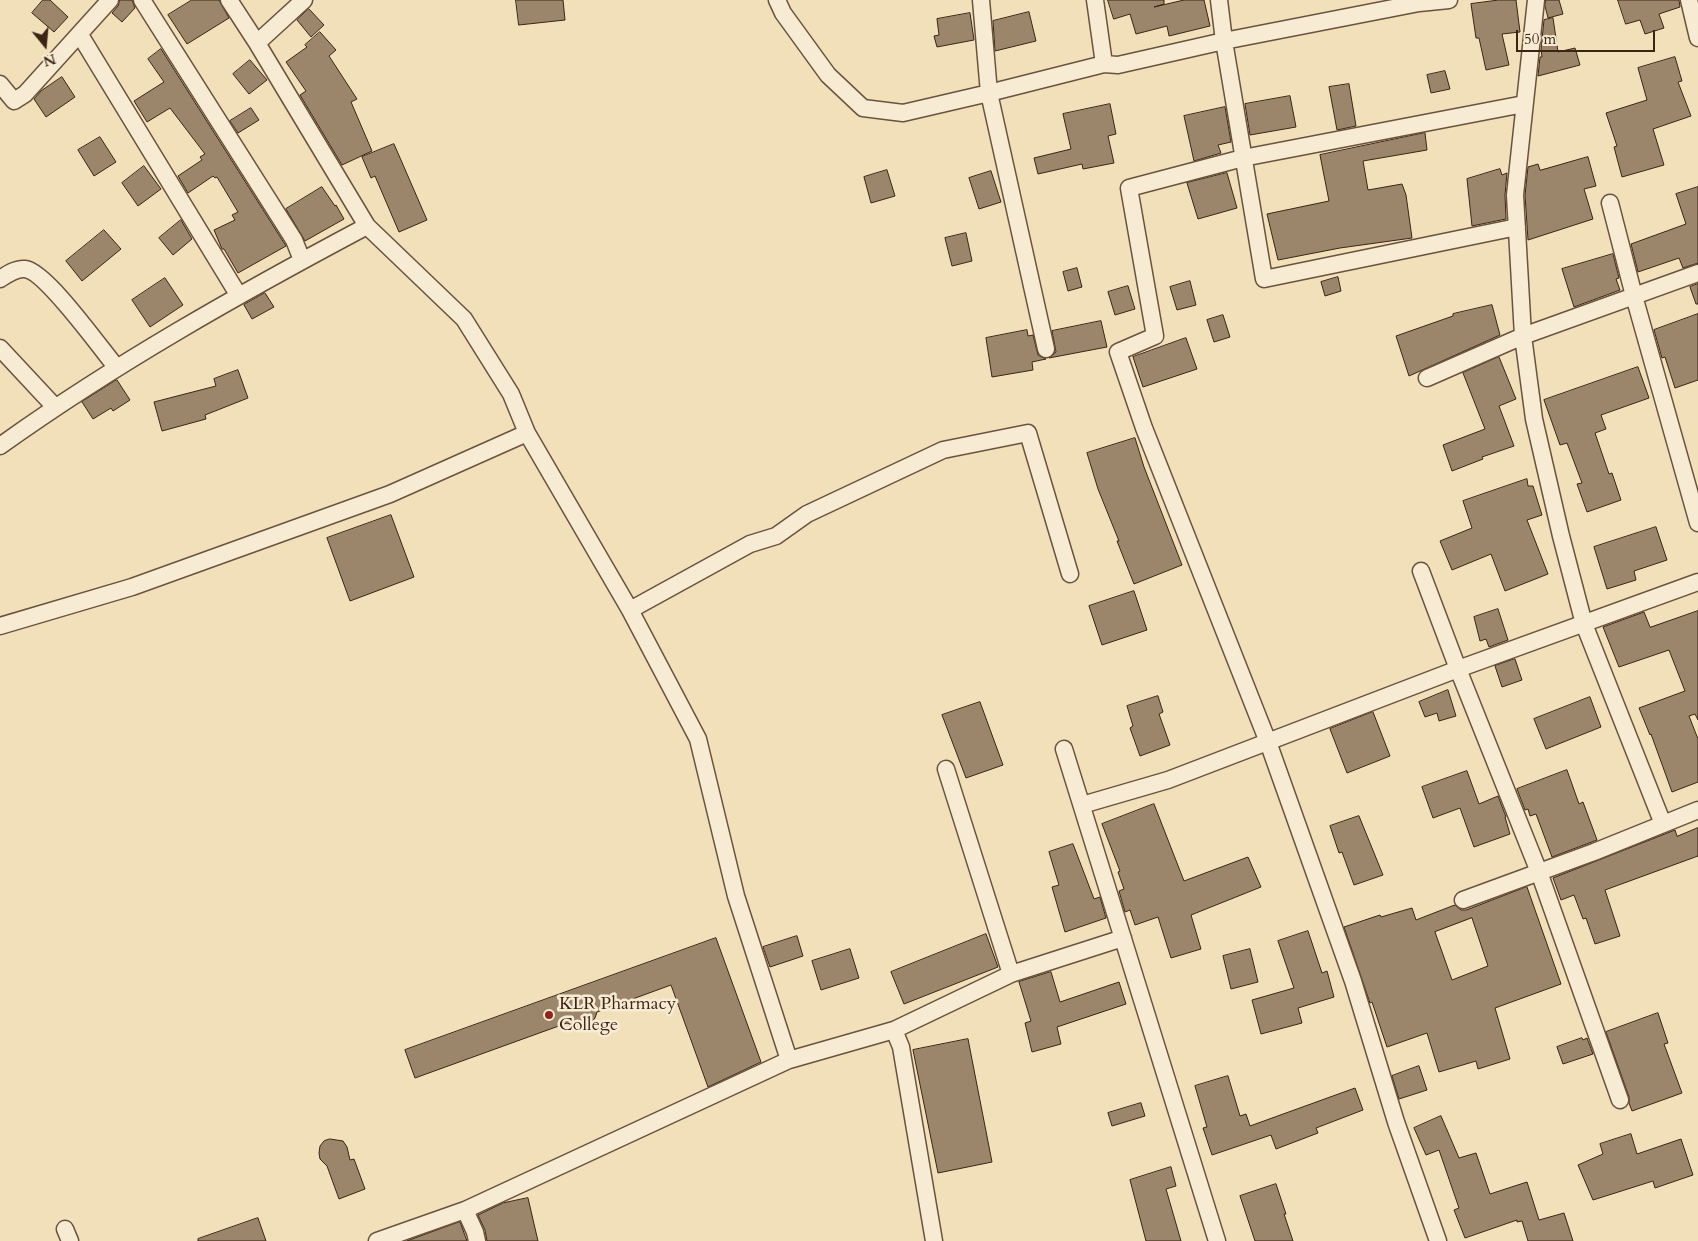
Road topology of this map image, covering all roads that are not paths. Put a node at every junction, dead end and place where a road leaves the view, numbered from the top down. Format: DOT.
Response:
graph roads {
  1 [pos="110,0"];
  2 [pos="142,0"];
  3 [pos="229,0"];
  4 [pos="304,0"];
  5 [pos="777,0"];
  6 [pos="981,0"];
  7 [pos="1095,0"];
  8 [pos="1219,0"];
  9 [pos="1449,0"];
  10 [pos="1536,0"];
  11 [pos="1689,0"];
  12 [pos="1419,1"];
  13 [pos="80,35"];
  14 [pos="1698,38"];
  15 [pos="1224,41"];
  16 [pos="257,43"];
  17 [pos="1104,64"];
  18 [pos="0,84"];
  19 [pos="989,93"];
  20 [pos="1524,104"];
  21 [pos="1243,158"];
  22 [pos="1610,204"];
  23 [pos="367,226"];
  24 [pos="1517,227"];
  25 [pos="302,260"];
  26 [pos="1698,273"];
  27 [pos="0,279"];
  28 [pos="239,296"];
  29 [pos="1634,296"];
  30 [pos="1524,336"];
  31 [pos="0,348"];
  32 [pos="1046,348"];
  33 [pos="117,368"];
  34 [pos="1427,378"];
  35 [pos="54,407"];
  36 [pos="527,433"];
  37 [pos="0,446"];
  38 [pos="1698,523"];
  39 [pos="1421,571"];
  40 [pos="1070,574"];
  41 [pos="1698,582"];
  42 [pos="630,610"];
  43 [pos="1584,624"];
  44 [pos="0,626"];
  45 [pos="1458,669"];
  46 [pos="1268,742"];
  47 [pos="1064,750"];
  48 [pos="946,769"];
  49 [pos="1082,805"];
  50 [pos="1698,810"];
  51 [pos="1663,824"];
  52 [pos="1539,872"];
  53 [pos="1463,900"];
  54 [pos="1123,938"];
  55 [pos="1011,974"];
  56 [pos="894,1030"];
  57 [pos="789,1060"];
  58 [pos="1620,1100"];
  59 [pos="465,1210"];
  60 [pos="377,1241"];
  61 [pos="477,1241"];
  62 [pos="934,1241"];
  63 [pos="1217,1241"];
  64 [pos="1438,1241"];
  1 -- 13 [label="street"];
  2 -- 25 [label="street"];
  3 -- 16 [label="street"];
  4 -- 16 [label="street"];
  5 -- 19 [label="street"];
  6 -- 19 [label="street"];
  7 -- 17 [label="street"];
  8 -- 15 [label="street"];
  9 -- 12 [label="street"];
  10 -- 20 [label="street"];
  11 -- 14 [label="street"];
  12 -- 15 [label="street"];
  13 -- 18 [label="street"];
  13 -- 28 [label="street"];
  15 -- 17 [label="street"];
  15 -- 21 [label="street"];
  16 -- 23 [label="street"];
  17 -- 19 [label="street"];
  19 -- 32 [label="street"];
  20 -- 21 [label="street"];
  20 -- 24 [label="street"];
  21 -- 24 [label="street"];
  21 -- 46 [label="street"];
  22 -- 29 [label="street"];
  23 -- 25 [label="street"];
  23 -- 36 [label="street"];
  24 -- 30 [label="street"];
  25 -- 28 [label="street"];
  26 -- 29 [label="street"];
  27 -- 33 [label="street"];
  28 -- 33 [label="street"];
  29 -- 30 [label="street"];
  29 -- 38 [label="street"];
  30 -- 34 [label="street"];
  30 -- 43 [label="street"];
  31 -- 35 [label="street"];
  33 -- 35 [label="street"];
  35 -- 37 [label="street"];
  36 -- 42 [label="street"];
  36 -- 44 [label="street"];
  39 -- 45 [label="street"];
  40 -- 42 [label="street"];
  41 -- 43 [label="street"];
  42 -- 57 [label="street"];
  43 -- 45 [label="street"];
  43 -- 51 [label="street"];
  45 -- 46 [label="street"];
  45 -- 52 [label="street"];
  46 -- 49 [label="street"];
  46 -- 64 [label="street"];
  47 -- 49 [label="street"];
  48 -- 55 [label="street"];
  49 -- 54 [label="street"];
  50 -- 51 [label="street"];
  51 -- 52 [label="street"];
  52 -- 53 [label="street"];
  52 -- 58 [label="street"];
  54 -- 55 [label="street"];
  54 -- 63 [label="street"];
  55 -- 56 [label="street"];
  56 -- 57 [label="street"];
  56 -- 62 [label="street"];
  57 -- 59 [label="street"];
  59 -- 60 [label="street"];
  59 -- 61 [label="street"];
}
